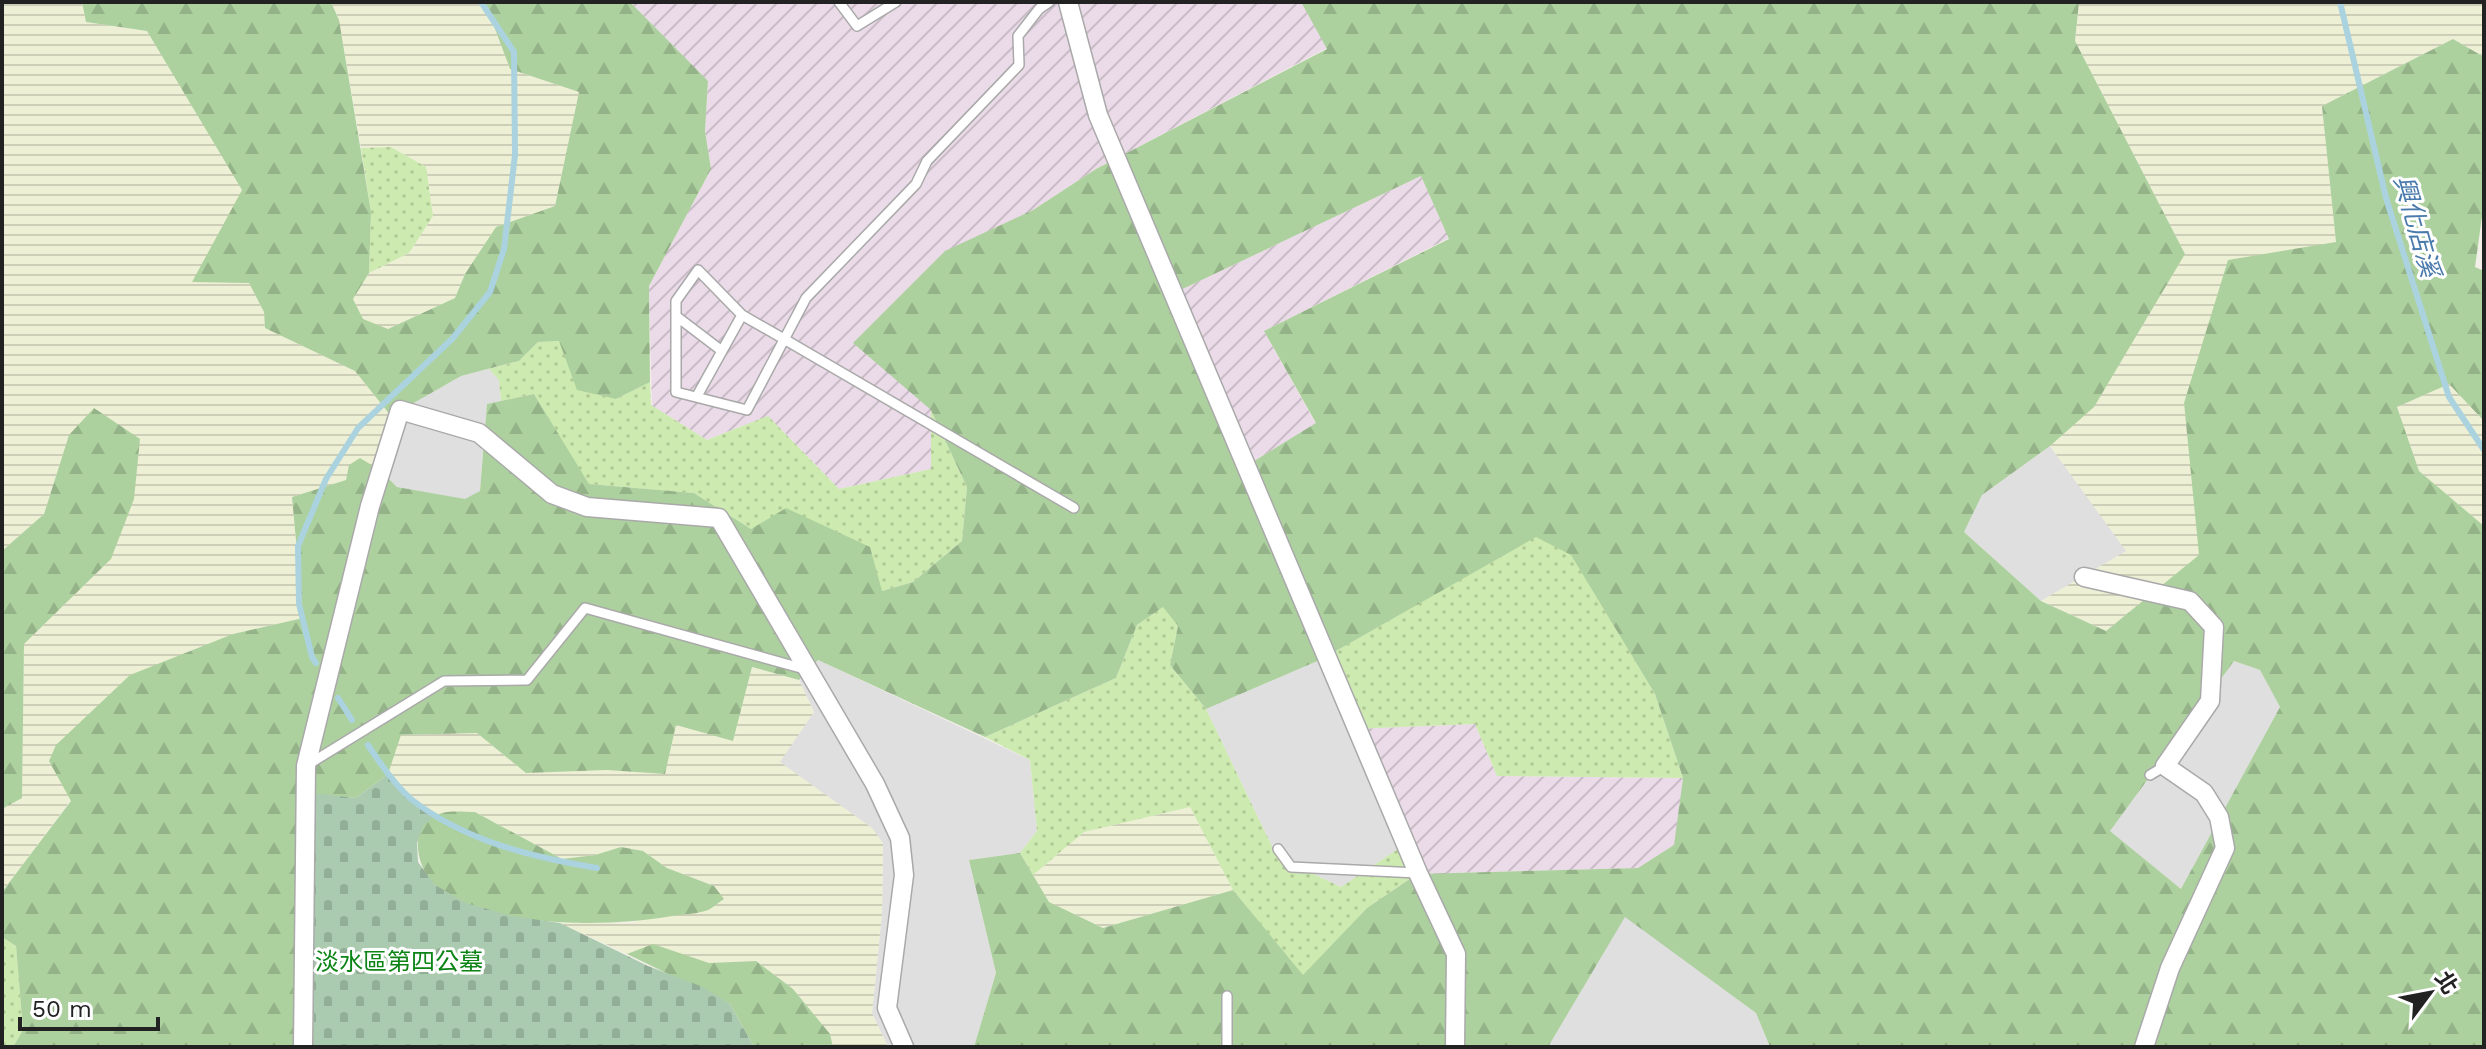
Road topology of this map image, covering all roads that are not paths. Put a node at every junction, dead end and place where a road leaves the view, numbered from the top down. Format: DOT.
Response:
graph roads {
  1 [pos="839,2"];
  2 [pos="896,2"];
  3 [pos="1049,2"];
  4 [pos="1068,2"];
  5 [pos="742,315"];
  6 [pos="676,316"];
  7 [pos="784,339"];
  8 [pos="722,351"];
  9 [pos="697,396"];
  10 [pos="1074,508"];
  11 [pos="2084,577"];
  12 [pos="808,670"];
  13 [pos="306,766"];
  14 [pos="1278,849"];
  15 [pos="1418,873"];
  16 [pos="1227,996"];
  17 [pos="303,1047"];
  18 [pos="904,1047"];
  19 [pos="1227,1047"];
  20 [pos="1455,1047"];
  21 [pos="2144,1047"];
  1 -- 2 [label="lane"];
  3 -- 7 [label="lane"];
  4 -- 15 [label="street"];
  5 -- 6 [label="lane"];
  5 -- 7 [label="lane"];
  5 -- 8 [label="lane"];
  6 -- 8 [label="lane"];
  6 -- 9 [label="lane"];
  7 -- 9 [label="lane"];
  7 -- 10 [label="lane"];
  8 -- 9 [label="lane"];
  11 -- 21 [label="street"];
  12 -- 13 [label="lane"];
  12 -- 13 [label="street"];
  12 -- 18 [label="street"];
  13 -- 17 [label="street"];
  14 -- 15 [label="lane"];
  15 -- 20 [label="street"];
  16 -- 19 [label="lane"];
}
